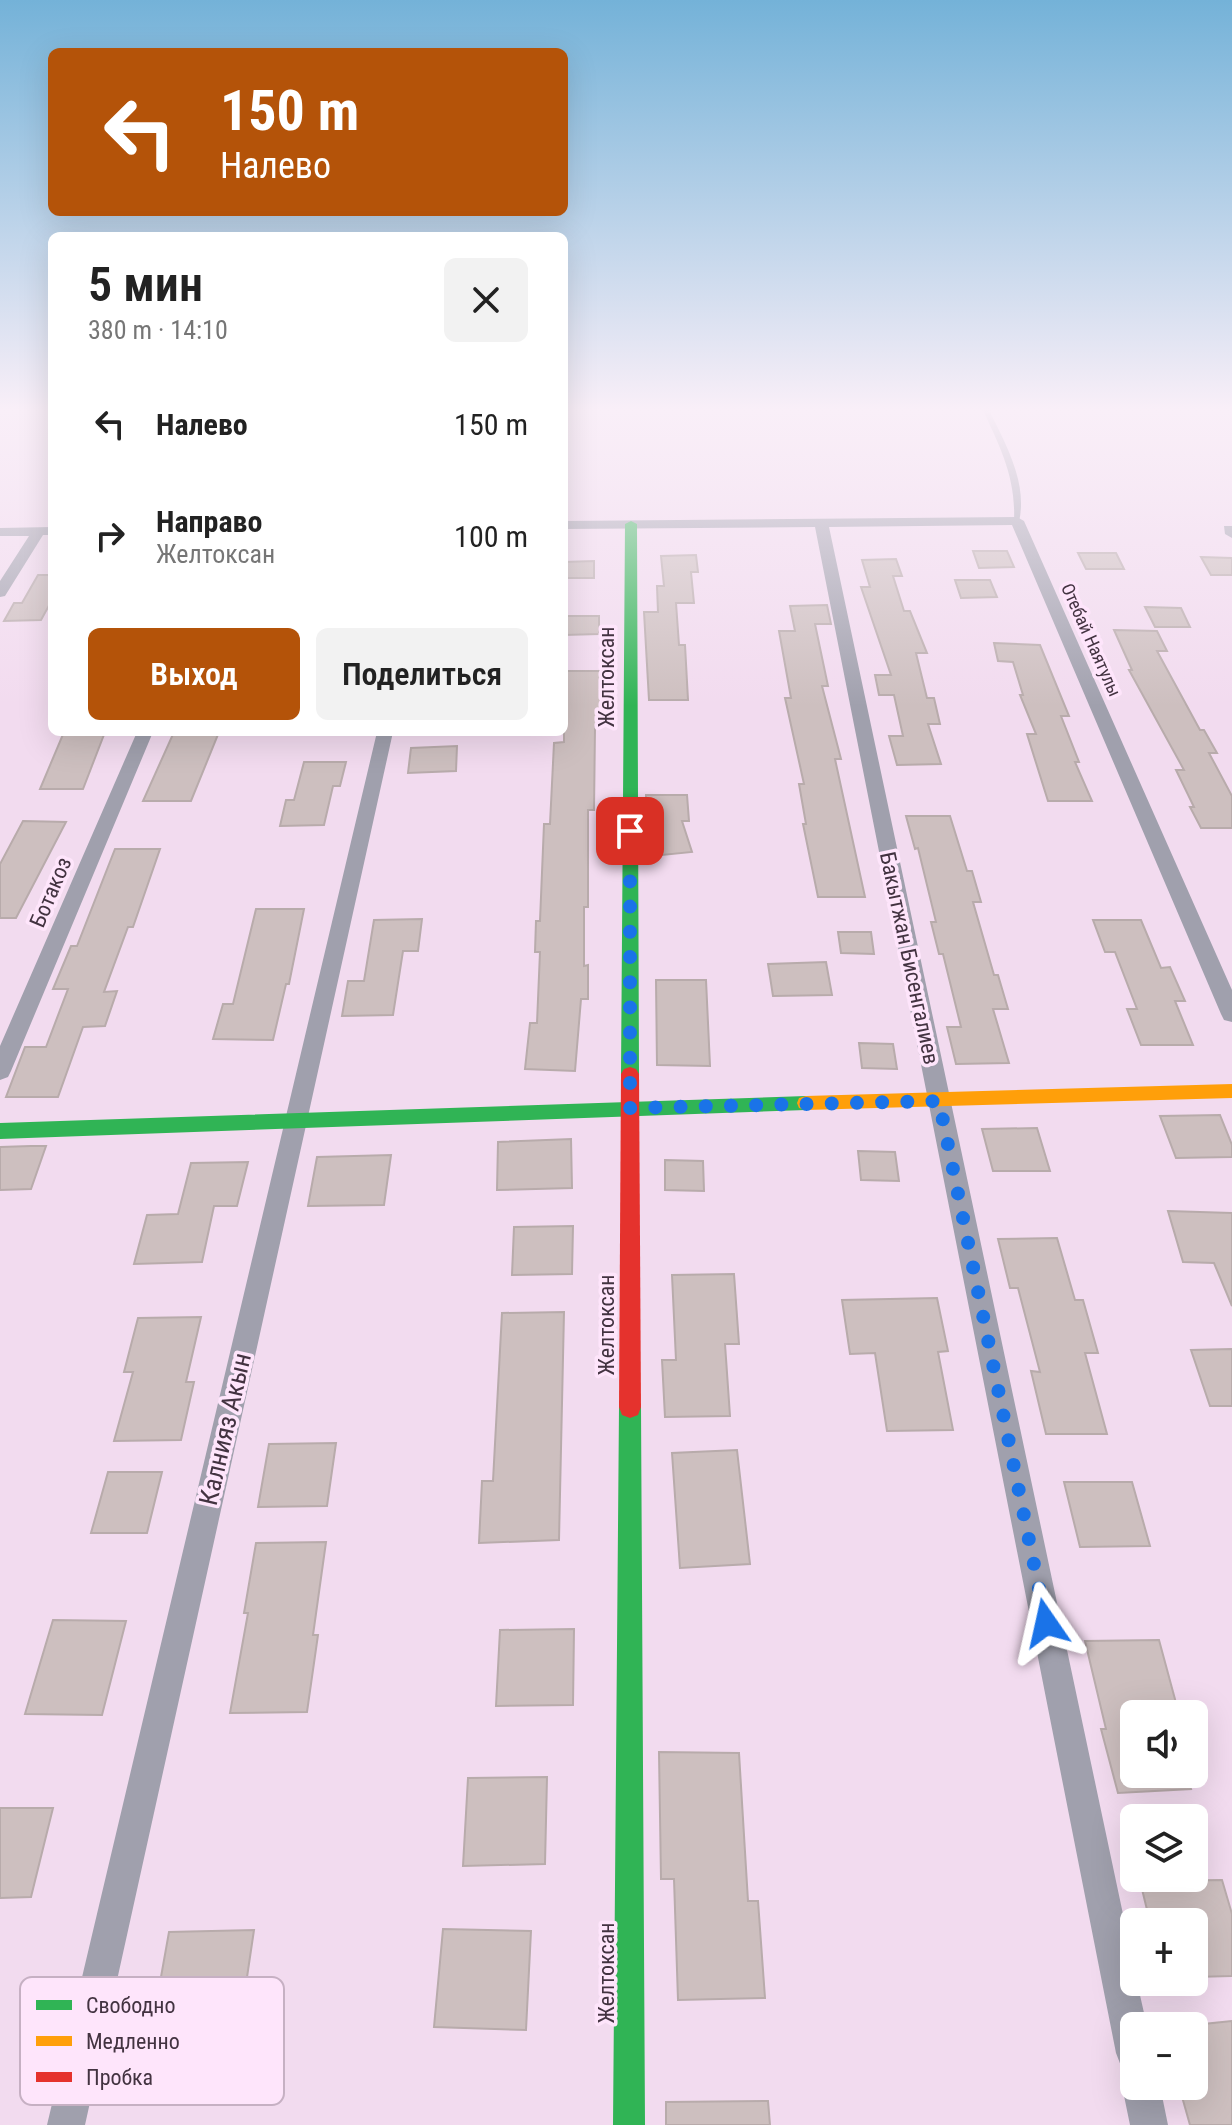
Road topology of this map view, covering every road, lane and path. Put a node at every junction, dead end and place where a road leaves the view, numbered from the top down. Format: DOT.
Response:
graph roads {
  1 [pos="1018,507"];
  2 [pos="1017,521"];
  3 [pos="821,522"];
  4 [pos="631,524"];
  5 [pos="568,525"];
  6 [pos="46,531"];
  7 [pos="0,532"];
  8 [pos="0,593"];
  9 [pos="143,736"];
  10 [pos="384,736"];
  11 [pos="1232,1014"];
  12 [pos="0,1071"];
  13 [pos="1232,1091"];
  14 [pos="939,1101"];
  15 [pos="630,1108"];
  16 [pos="296,1121"];
  17 [pos="0,1131"];
  18 [pos="100,1977"];
  19 [pos="1126,2012"];
  20 [pos="1144,2100"];
  21 [pos="71,2105"];
  22 [pos="66,2125"];
  23 [pos="629,2125"];
  24 [pos="1149,2125"];
  1 -- 2 [label="lane"];
  2 -- 3 [label="street"];
  2 -- 11 [label="street, Отебай Наятулы"];
  3 -- 4 [label="street"];
  3 -- 14 [label="street, Бакытжан Бисенгалиев"];
  4 -- 5 [label="street"];
  4 -- 15 [label="street, Желтоксан"];
  6 -- 7 [label="street"];
  6 -- 8 [label="street"];
  9 -- 12 [label="street, Ботакоз"];
  10 -- 16 [label="street, Калнияз Акын"];
  13 -- 14 [label="street"];
  14 -- 15 [label="street"];
  14 -- 19 [label="street, Бакытжан Бисенгалиев"];
  15 -- 16 [label="street"];
  15 -- 23 [label="street, Желтоксан"];
  16 -- 17 [label="street"];
  16 -- 18 [label="street, Калнияз Акын"];
  20 -- 24 [label="street"];
  21 -- 22 [label="street, Калнияз Акын"];
}
